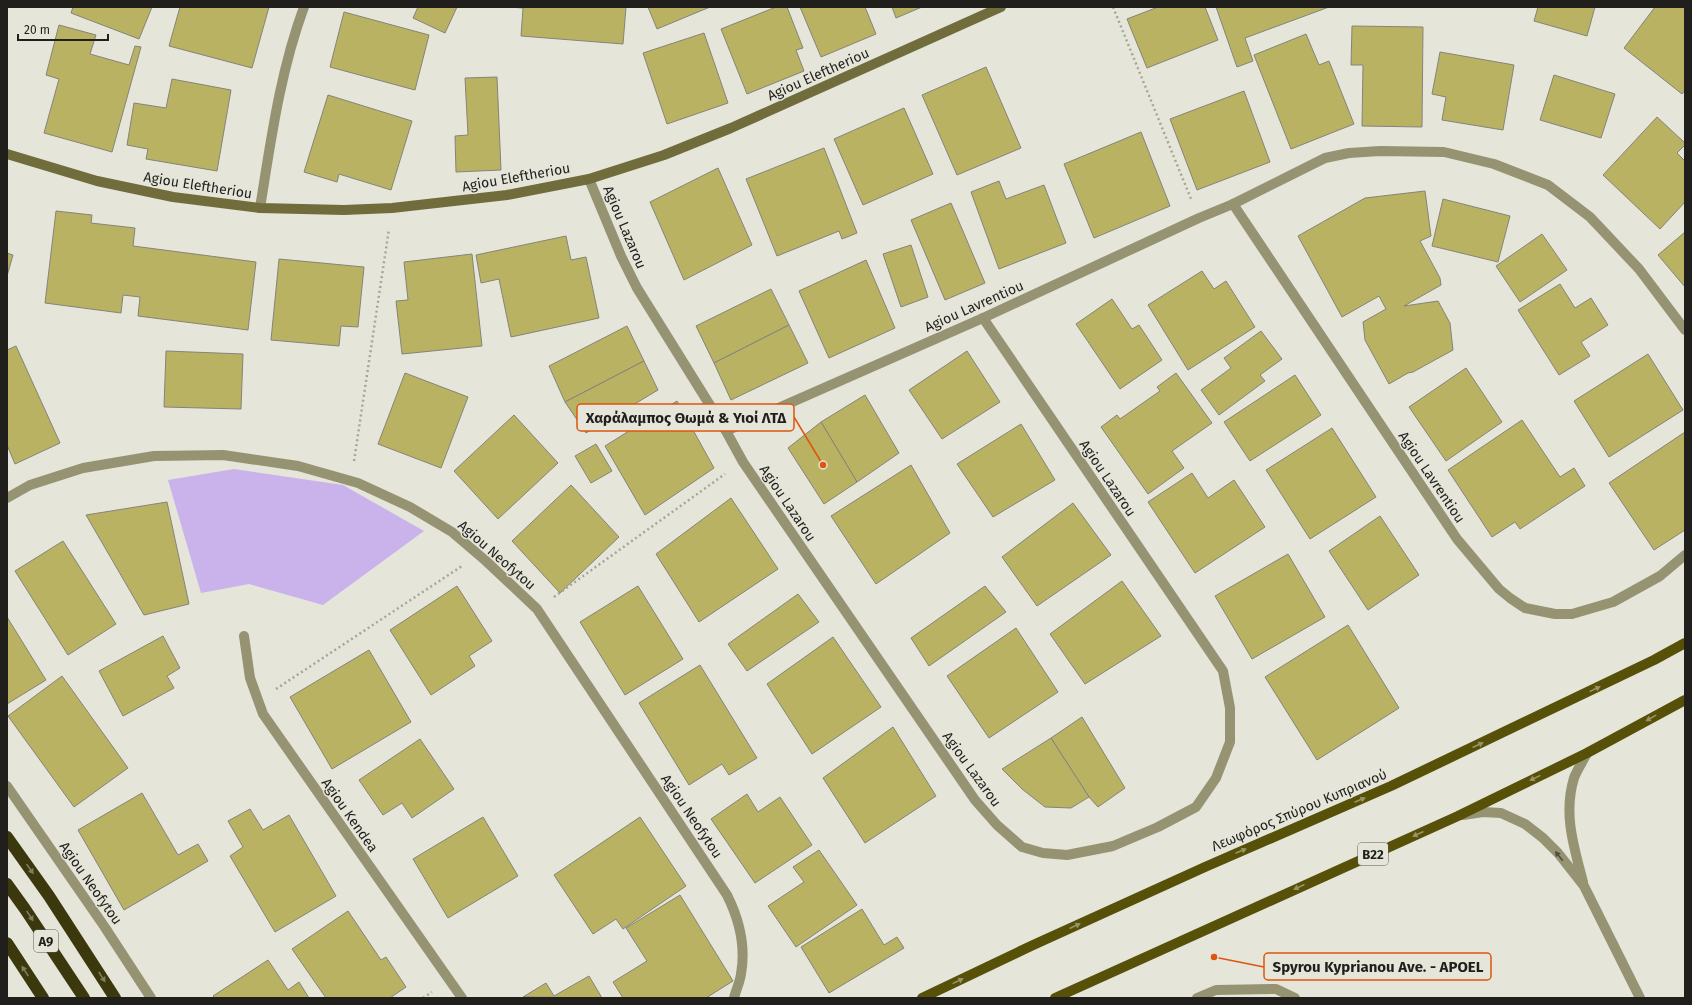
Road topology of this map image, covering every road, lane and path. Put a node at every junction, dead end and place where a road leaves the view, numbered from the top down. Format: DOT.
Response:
graph roads {
  1 [pos="304,7"];
  2 [pos="1001,7"];
  3 [pos="1113,7"];
  4 [pos="7,154"];
  5 [pos="589,179"];
  6 [pos="1233,204"];
  7 [pos="260,208"];
  8 [pos="392,208"];
  9 [pos="1199,218"];
  10 [pos="983,318"];
  11 [pos="1685,330"];
  12 [pos="726,431"];
  13 [pos="743,462"];
  14 [pos="351,481"];
  15 [pos="7,498"];
  16 [pos="479,555"];
  17 [pos="1685,555"];
  18 [pos="538,609"];
  19 [pos="244,636"];
  20 [pos="1685,643"];
  21 [pos="1685,700"];
  22 [pos="257,701"];
  23 [pos="1587,753"];
  24 [pos="7,786"];
  25 [pos="1458,816"];
  26 [pos="7,837"];
  27 [pos="7,884"];
  28 [pos="1584,886"];
  29 [pos="7,943"];
  30 [pos="43,998"];
  31 [pos="84,998"];
  32 [pos="115,998"];
  33 [pos="151,998"];
  34 [pos="462,998"];
  35 [pos="734,998"];
  36 [pos="922,998"];
  37 [pos="1055,998"];
  38 [pos="1197,998"];
  39 [pos="1295,998"];
  40 [pos="1640,998"];
  1 -- 7 [label="street"];
  2 -- 5 [label="street, Agiou Eleftheriou"];
  3 -- 9 [label="path"];
  4 -- 7 [label="street, Agiou Eleftheriou"];
  5 -- 8 [label="street, Agiou Eleftheriou"];
  5 -- 12 [label="street, Agiou Lazarou"];
  6 -- 9 [label="street, Agiou Lavrentiou"];
  6 -- 11 [label="street, Agiou Lavrentiou"];
  6 -- 17 [label="street, Agiou Lavrentiou"];
  7 -- 8 [label="street, Agiou Eleftheriou"];
  8 -- 14 [label="path"];
  9 -- 10 [label="street, Agiou Lavrentiou"];
  10 -- 12 [label="street, Agiou Lavrentiou"];
  10 -- 13 [label="street, Agiou Lazarou"];
  12 -- 13 [label="street, Agiou Lazarou"];
  13 -- 18 [label="path"];
  14 -- 15 [label="street, Agiou Neofytou"];
  14 -- 16 [label="street, Agiou Neofytou"];
  16 -- 18 [label="street, Agiou Neofytou"];
  16 -- 22 [label="path"];
  18 -- 35 [label="street, Agiou Neofytou"];
  19 -- 22 [label="street, Agiou Kendea"];
  36 -- 20 [label="main road, Λεωφόρος Σπύρου Κυπριανού, one-way"];
  21 -- 23 [label="main road, B22, one-way"];
  22 -- 34 [label="street, Agiou Kendea"];
  23 -- 25 [label="main road, B22, one-way"];
  23 -- 28 [label="street"];
  24 -- 33 [label="street, Agiou Neofytou"];
  28 -- 25 [label="street, one-way"];
  25 -- 37 [label="main road, B22, one-way"];
  26 -- 32 [label="highway, one-way"];
  27 -- 31 [label="highway, A9, one-way"];
  28 -- 40 [label="street"];
  30 -- 29 [label="highway, A9, one-way"];
  38 -- 39 [label="street"];
}
